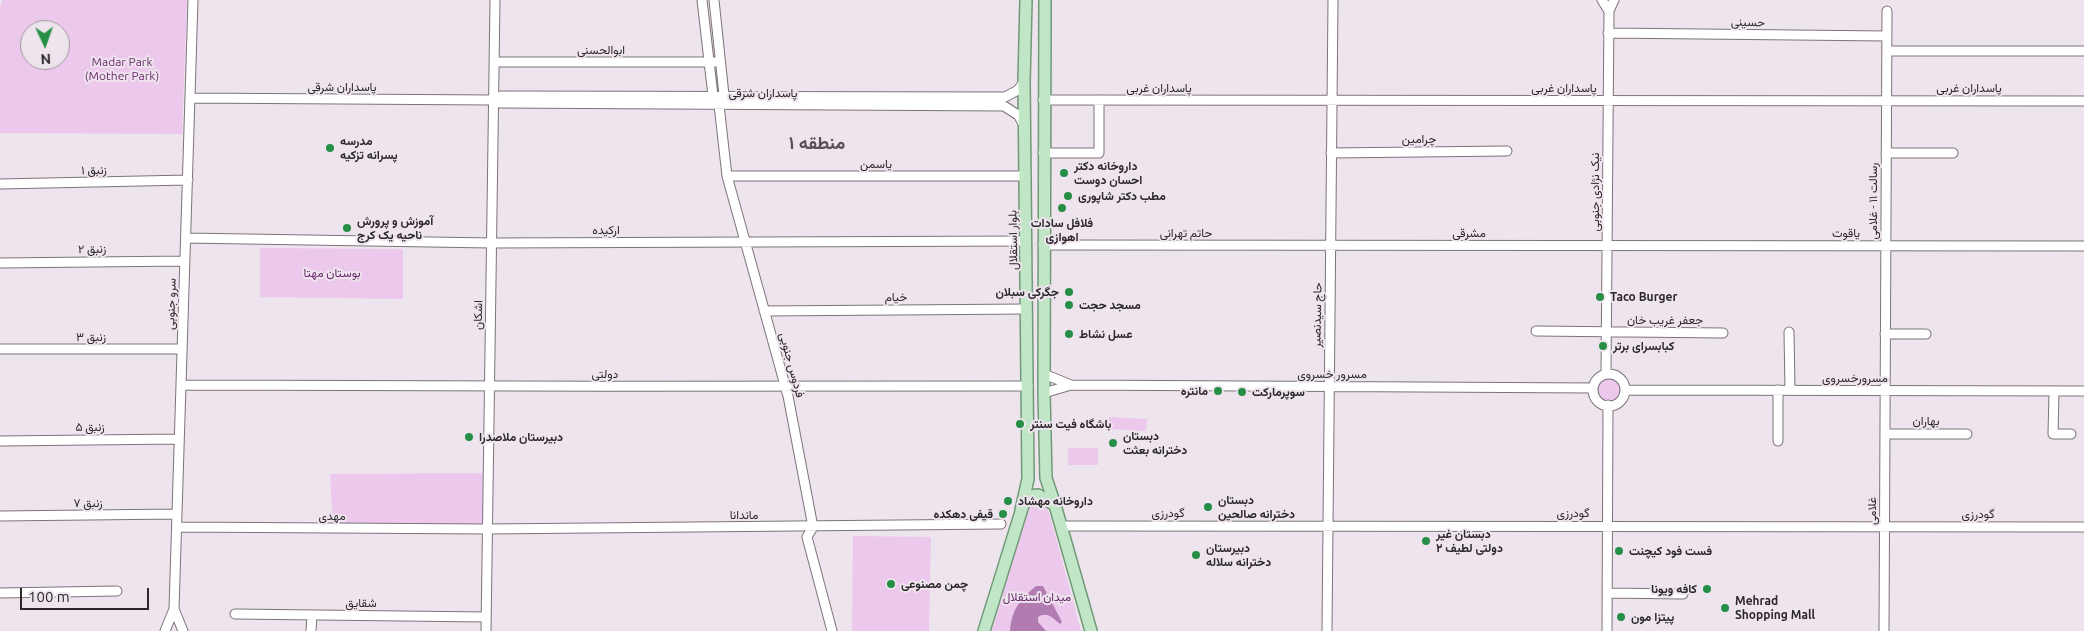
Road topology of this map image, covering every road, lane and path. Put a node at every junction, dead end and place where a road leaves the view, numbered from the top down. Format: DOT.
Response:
graph roads {
  1 [pos="193,0"];
  2 [pos="494,0"];
  3 [pos="702,0"];
  4 [pos="714,0"];
  5 [pos="1026,0"];
  6 [pos="1333,0"];
  7 [pos="1602,0"];
  8 [pos="1614,0"];
  9 [pos="1045,1"];
  10 [pos="1608,11"];
  11 [pos="1887,11"];
  12 [pos="1608,33"];
  13 [pos="1887,36"];
  14 [pos="1887,51"];
  15 [pos="2084,51"];
  16 [pos="494,62"];
  17 [pos="709,62"];
  18 [pos="719,62"];
  19 [pos="1024,82"];
  20 [pos="724,95"];
  21 [pos="713,96"];
  22 [pos="190,98"];
  23 [pos="493,100"];
  24 [pos="1043,100"];
  25 [pos="1099,100"];
  26 [pos="1331,100"];
  27 [pos="1608,100"];
  28 [pos="1004,101"];
  29 [pos="1886,101"];
  30 [pos="2084,101"];
  31 [pos="719,105"];
  32 [pos="1025,126"];
  33 [pos="1507,151"];
  34 [pos="1043,153"];
  35 [pos="1331,153"];
  36 [pos="1953,153"];
  37 [pos="1886,154"];
  38 [pos="727,176"];
  39 [pos="1026,176"];
  40 [pos="188,180"];
  41 [pos="0,184"];
  42 [pos="186,238"];
  43 [pos="1026,241"];
  44 [pos="746,242"];
  45 [pos="491,243"];
  46 [pos="1043,245"];
  47 [pos="1330,245"];
  48 [pos="1607,246"];
  49 [pos="1886,246"];
  50 [pos="2084,246"];
  51 [pos="185,261"];
  52 [pos="0,263"];
  53 [pos="1027,309"];
  54 [pos="764,311"];
  55 [pos="1536,331"];
  56 [pos="1607,332"];
  57 [pos="1789,332"];
  58 [pos="1723,333"];
  59 [pos="1885,334"];
  60 [pos="1926,334"];
  61 [pos="0,349"];
  62 [pos="182,349"];
  63 [pos="1044,374"];
  64 [pos="1606,374"];
  65 [pos="181,385"];
  66 [pos="490,385"];
  67 [pos="1071,385"];
  68 [pos="1028,386"];
  69 [pos="1329,386"];
  70 [pos="785,388"];
  71 [pos="1594,388"];
  72 [pos="1625,390"];
  73 [pos="1778,390"];
  74 [pos="1790,390"];
  75 [pos="1885,390"];
  76 [pos="2054,391"];
  77 [pos="2084,391"];
  78 [pos="1044,394"];
  79 [pos="1608,405"];
  80 [pos="1885,434"];
  81 [pos="1967,434"];
  82 [pos="2071,434"];
  83 [pos="179,439"];
  84 [pos="0,441"];
  85 [pos="1778,441"];
  86 [pos="1056,505"];
  87 [pos="1021,510"];
  88 [pos="177,514"];
  89 [pos="0,516"];
  90 [pos="1001,524"];
  91 [pos="1062,526"];
  92 [pos="1328,526"];
  93 [pos="1608,526"];
  94 [pos="176,527"];
  95 [pos="813,527"];
  96 [pos="1884,527"];
  97 [pos="2084,527"];
  98 [pos="488,529"];
  99 [pos="117,591"];
  100 [pos="0,593"];
  101 [pos="1608,593"];
  102 [pos="1684,594"];
  103 [pos="174,609"];
  104 [pos="235,614"];
  105 [pos="312,616"];
  106 [pos="486,617"];
  107 [pos="1608,630"];
  108 [pos="165,631"];
  109 [pos="183,631"];
  110 [pos="311,631"];
  111 [pos="486,631"];
  112 [pos="832,631"];
  113 [pos="984,631"];
  114 [pos="1090,631"];
  115 [pos="1327,631"];
  116 [pos="1884,631"];
  1 -- 22 [label="street, سرو جنوبی"];
  2 -- 16 [label="street, اشکان"];
  3 -- 17 [label="street, فردوس جنوبی"];
  4 -- 18 [label="street"];
  5 -- 19 [label="main road, بلوار استقلال"];
  6 -- 26 [label="street, حاج سیدنصیر"];
  7 -- 10 [label="street"];
  8 -- 10 [label="street"];
  9 -- 24 [label="main road"];
  10 -- 12 [label="street, نیک نژادی جنوبی"];
  11 -- 13 [label="street, رسالت ۱۱ - غلامی"];
  12 -- 13 [label="street, حسینی"];
  12 -- 27 [label="street, نیک نژادی جنوبی"];
  13 -- 14 [label="street, رسالت ۱۱ - غلامی"];
  14 -- 15 [label="street"];
  14 -- 29 [label="street, رسالت ۱۱ - غلامی"];
  16 -- 17 [label="street, ابوالحسنی"];
  16 -- 23 [label="street, اشکان"];
  17 -- 18 [label="street, ابوالحسنی"];
  17 -- 21 [label="street, فردوس جنوبی"];
  18 -- 20 [label="street"];
  19 -- 28 [label="street"];
  19 -- 32 [label="main road, بلوار استقلال"];
  20 -- 21 [label="street, پاسداران شرقی"];
  20 -- 28 [label="street, پاسداران شرقی"];
  20 -- 31 [label="street"];
  21 -- 23 [label="street, پاسداران شرقی"];
  21 -- 31 [label="street, فردوس جنوبی"];
  22 -- 23 [label="street, پاسداران شرقی"];
  22 -- 40 [label="street, سرو جنوبی"];
  23 -- 31 [label="street, پاسداران شرقی"];
  23 -- 45 [label="street, اشکان"];
  24 -- 25 [label="street, پاسداران غربی"];
  24 -- 34 [label="main road"];
  25 -- 26 [label="street, پاسداران غربی"];
  25 -- 34 [label="street"];
  26 -- 27 [label="street, پاسداران غربی"];
  26 -- 35 [label="street, حاج سیدنصیر"];
  27 -- 29 [label="street, پاسداران غربی"];
  27 -- 48 [label="street, نیک نژادی جنوبی"];
  28 -- 31 [label="street, پاسداران شرقی"];
  28 -- 32 [label="street"];
  29 -- 30 [label="street, پاسداران غربی"];
  29 -- 37 [label="street, رسالت ۱۱ - غلامی"];
  31 -- 38 [label="street, فردوس جنوبی"];
  32 -- 39 [label="main road, بلوار استقلال"];
  33 -- 35 [label="street, چرامین"];
  34 -- 46 [label="main road"];
  35 -- 47 [label="street, حاج سیدنصیر"];
  36 -- 37 [label="street"];
  37 -- 49 [label="street, رسالت ۱۱ - غلامی"];
  38 -- 39 [label="street, یاسمن"];
  38 -- 44 [label="street, فردوس جنوبی"];
  39 -- 43 [label="main road, بلوار استقلال"];
  40 -- 41 [label="street, زنبق ۱"];
  40 -- 42 [label="street, سرو جنوبی"];
  42 -- 45 [label="street, ارکیده"];
  42 -- 51 [label="street, سرو جنوبی"];
  43 -- 44 [label="street, ارکیده"];
  43 -- 53 [label="main road, بلوار استقلال"];
  44 -- 45 [label="street, ارکیده"];
  44 -- 54 [label="street, فردوس جنوبی"];
  45 -- 66 [label="street, اشکان"];
  46 -- 47 [label="street, حاتم تهرانی"];
  46 -- 63 [label="main road"];
  47 -- 48 [label="street, مشرقی"];
  47 -- 69 [label="street, حاج سیدنصیر"];
  48 -- 49 [label="street, یاقوت"];
  48 -- 56 [label="street, نیک نژادی جنوبی"];
  49 -- 50 [label="street, یاقوت"];
  49 -- 59 [label="street, رسالت ۱۱ - غلامی"];
  51 -- 52 [label="street, زنبق ۲"];
  51 -- 62 [label="street, سرو جنوبی"];
  53 -- 54 [label="street, خیام"];
  53 -- 68 [label="main road, بلوار استقلال"];
  54 -- 70 [label="street, فردوس جنوبی"];
  55 -- 56 [label="street, جعفر غریب خان"];
  56 -- 58 [label="street, جعفر غریب خان"];
  56 -- 64 [label="street, نیک نژادی جنوبی"];
  57 -- 74 [label="street"];
  59 -- 60 [label="street"];
  59 -- 75 [label="street, رسالت ۱۱ - غلامی"];
  61 -- 62 [label="street, زنبق ۳"];
  62 -- 65 [label="street, سرو جنوبی"];
  63 -- 67 [label="street"];
  63 -- 78 [label="main road"];
  64 -- 71 [label="street"];
  64 -- 72 [label="street"];
  65 -- 66 [label="street, دولتی"];
  65 -- 83 [label="street, سرو جنوبی"];
  66 -- 70 [label="street, دولتی"];
  66 -- 98 [label="street, اشکان"];
  67 -- 69 [label="street, مسرور خسروی"];
  67 -- 78 [label="street"];
  68 -- 70 [label="street, دولتی"];
  68 -- 87 [label="main road, بلوار استقلال"];
  69 -- 71 [label="street, مسرور خسروی"];
  69 -- 92 [label="street, حاج سیدنصیر"];
  70 -- 95 [label="street, فردوس جنوبی"];
  71 -- 79 [label="street"];
  72 -- 73 [label="street, مسرورخسروی"];
  72 -- 79 [label="street"];
  73 -- 74 [label="street, مسرورخسروی"];
  73 -- 85 [label="street"];
  74 -- 75 [label="street, مسرورخسروی"];
  75 -- 76 [label="street, مسرورخسروی"];
  75 -- 80 [label="street, غلامی"];
  76 -- 77 [label="street, مسرورخسروی"];
  76 -- 82 [label="street"];
  78 -- 86 [label="main road"];
  79 -- 93 [label="street"];
  80 -- 81 [label="street, بهاران"];
  80 -- 96 [label="street, غلامی"];
  83 -- 84 [label="street, زنبق ۵"];
  83 -- 88 [label="street, سرو جنوبی"];
  86 -- 87 [label="main road"];
  86 -- 91 [label="main road"];
  87 -- 113 [label="main road"];
  88 -- 89 [label="street, زنبق ۷"];
  88 -- 94 [label="street, سرو جنوبی"];
  90 -- 95 [label="street, ماندانا"];
  91 -- 92 [label="street, گودرزی"];
  91 -- 114 [label="main road"];
  92 -- 93 [label="street, گودرزی"];
  92 -- 115 [label="street, حاج سیدنصیر"];
  93 -- 96 [label="street, گودرزی"];
  93 -- 101 [label="street"];
  94 -- 98 [label="street, مهدی"];
  94 -- 103 [label="street, سرو جنوبی"];
  95 -- 98 [label="street, ماندانا"];
  95 -- 112 [label="street, فردوس جنوبی"];
  96 -- 97 [label="street, گودرزی"];
  96 -- 116 [label="street, غلامی"];
  98 -- 106 [label="street, اشکان"];
  99 -- 100 [label="street"];
  101 -- 102 [label="street"];
  101 -- 107 [label="street"];
  103 -- 108 [label="street, سرو جنوبی"];
  103 -- 109 [label="street, سرو جنوبی"];
  104 -- 105 [label="street, شقایق"];
  105 -- 106 [label="street, شقایق"];
  105 -- 110 [label="street"];
  106 -- 111 [label="street, اشکان"];
}
